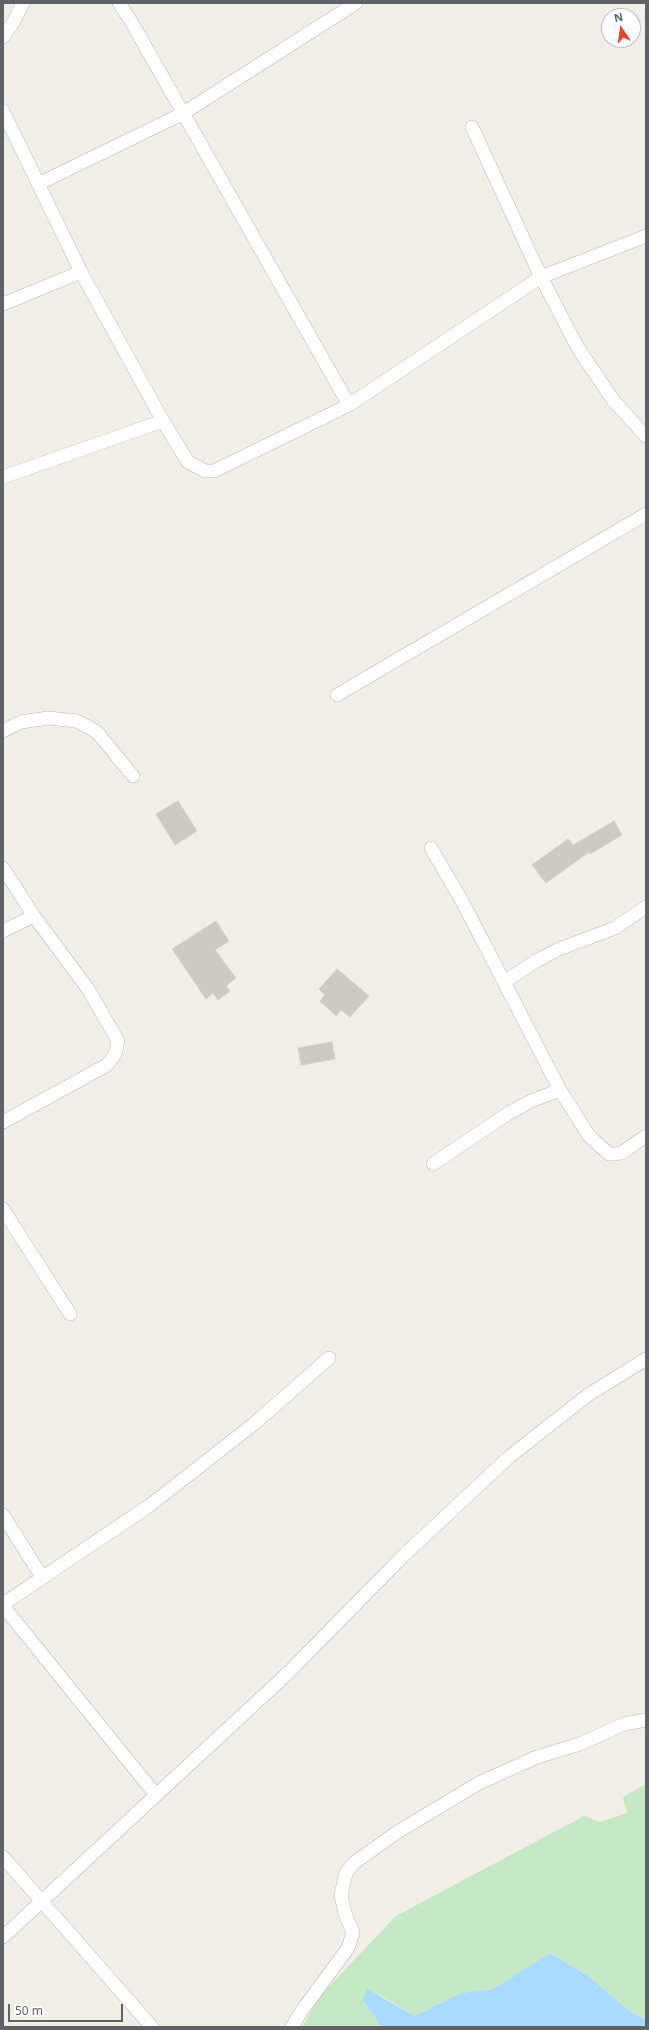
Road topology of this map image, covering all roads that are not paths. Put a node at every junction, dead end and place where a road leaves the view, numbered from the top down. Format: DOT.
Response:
graph roads {
  1 [pos="23,3"];
  2 [pos="119,3"];
  3 [pos="356,3"];
  4 [pos="3,37"];
  5 [pos="3,111"];
  6 [pos="182,114"];
  7 [pos="472,127"];
  8 [pos="38,184"];
  9 [pos="646,236"];
  10 [pos="81,272"];
  11 [pos="541,276"];
  12 [pos="3,304"];
  13 [pos="349,405"];
  14 [pos="163,421"];
  15 [pos="646,436"];
  16 [pos="3,477"];
  17 [pos="646,514"];
  18 [pos="337,695"];
  19 [pos="3,731"];
  20 [pos="133,776"];
  21 [pos="431,848"];
  22 [pos="3,868"];
  23 [pos="646,907"];
  24 [pos="34,916"];
  25 [pos="3,931"];
  26 [pos="504,982"];
  27 [pos="560,1090"];
  28 [pos="3,1122"];
  29 [pos="646,1136"];
  30 [pos="433,1164"];
  31 [pos="3,1210"];
  32 [pos="70,1314"];
  33 [pos="329,1358"];
  34 [pos="646,1359"];
  35 [pos="3,1515"];
  36 [pos="42,1577"];
  37 [pos="3,1605"];
  38 [pos="646,1720"];
  39 [pos="156,1796"];
  40 [pos="3,1857"];
  41 [pos="42,1901"];
  42 [pos="3,1937"];
  43 [pos="152,2027"];
  44 [pos="292,2027"];
  1 -- 4 [label="street"];
  2 -- 6 [label="street"];
  3 -- 6 [label="street"];
  5 -- 8 [label="street"];
  6 -- 8 [label="street"];
  6 -- 13 [label="street"];
  7 -- 11 [label="street"];
  8 -- 10 [label="street"];
  9 -- 11 [label="street"];
  10 -- 12 [label="street"];
  10 -- 14 [label="street"];
  11 -- 13 [label="street"];
  11 -- 15 [label="street"];
  13 -- 14 [label="street"];
  14 -- 16 [label="street"];
  17 -- 18 [label="street"];
  19 -- 20 [label="street"];
  21 -- 26 [label="street"];
  22 -- 24 [label="street"];
  23 -- 26 [label="street"];
  24 -- 25 [label="street"];
  24 -- 28 [label="street"];
  26 -- 27 [label="street"];
  27 -- 29 [label="street"];
  27 -- 30 [label="street"];
  31 -- 32 [label="street"];
  33 -- 36 [label="street"];
  34 -- 39 [label="street"];
  35 -- 36 [label="street"];
  36 -- 37 [label="street"];
  37 -- 39 [label="street"];
  38 -- 44 [label="street"];
  39 -- 41 [label="street"];
  40 -- 41 [label="street"];
  41 -- 42 [label="street"];
  41 -- 43 [label="street"];
}
